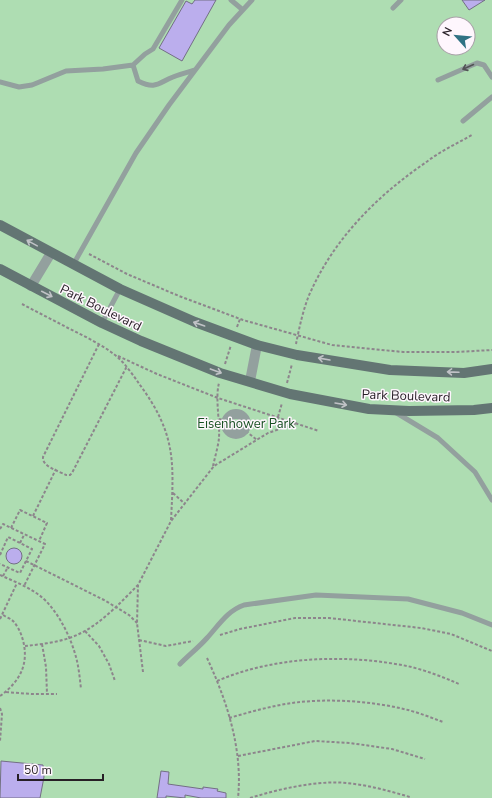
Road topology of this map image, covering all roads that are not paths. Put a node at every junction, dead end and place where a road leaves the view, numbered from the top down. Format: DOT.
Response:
graph roads {
  1 [pos="182,0"];
  2 [pos="231,0"];
  3 [pos="252,0"];
  4 [pos="401,0"];
  5 [pos="393,8"];
  6 [pos="243,10"];
  7 [pos="133,65"];
  8 [pos="195,70"];
  9 [pos="492,77"];
  10 [pos="438,80"];
  11 [pos="0,82"];
  12 [pos="492,97"];
  13 [pos="463,120"];
  14 [pos="0,225"];
  15 [pos="51,253"];
  16 [pos="73,265"];
  17 [pos="0,269"];
  18 [pos="32,286"];
  19 [pos="120,289"];
  20 [pos="102,323"];
  21 [pos="257,344"];
  22 [pos="492,369"];
  23 [pos="250,382"];
  24 [pos="492,408"];
  25 [pos="392,410"];
  26 [pos="245,430"];
  27 [pos="492,500"];
  28 [pos="492,625"];
  29 [pos="180,664"];
  1 -- 7 [label="lane"];
  2 -- 6 [label="lane"];
  3 -- 6 [label="lane"];
  4 -- 5 [label="lane"];
  6 -- 8 [label="lane"];
  7 -- 8 [label="lane"];
  7 -- 11 [label="lane"];
  8 -- 16 [label="lane"];
  9 -- 10 [label="lane, one-way"];
  12 -- 13 [label="lane"];
  15 -- 14 [label="street, Park Boulevard, one-way"];
  15 -- 16 [label="street, Park Boulevard"];
  15 -- 18 [label="street"];
  16 -- 19 [label="street, Park Boulevard"];
  17 -- 18 [label="street, Park Boulevard"];
  18 -- 20 [label="street, Park Boulevard, one-way"];
  19 -- 20 [label="lane"];
  21 -- 19 [label="street, Park Boulevard, one-way"];
  20 -- 23 [label="street, Park Boulevard, one-way"];
  22 -- 21 [label="street, Park Boulevard, one-way"];
  21 -- 23 [label="street"];
  23 -- 25 [label="street, Park Boulevard, one-way"];
  24 -- 25 [label="street, Park Boulevard"];
  25 -- 27 [label="lane"];
  26 -- 26 [label="street"];
  28 -- 29 [label="lane"];
}
